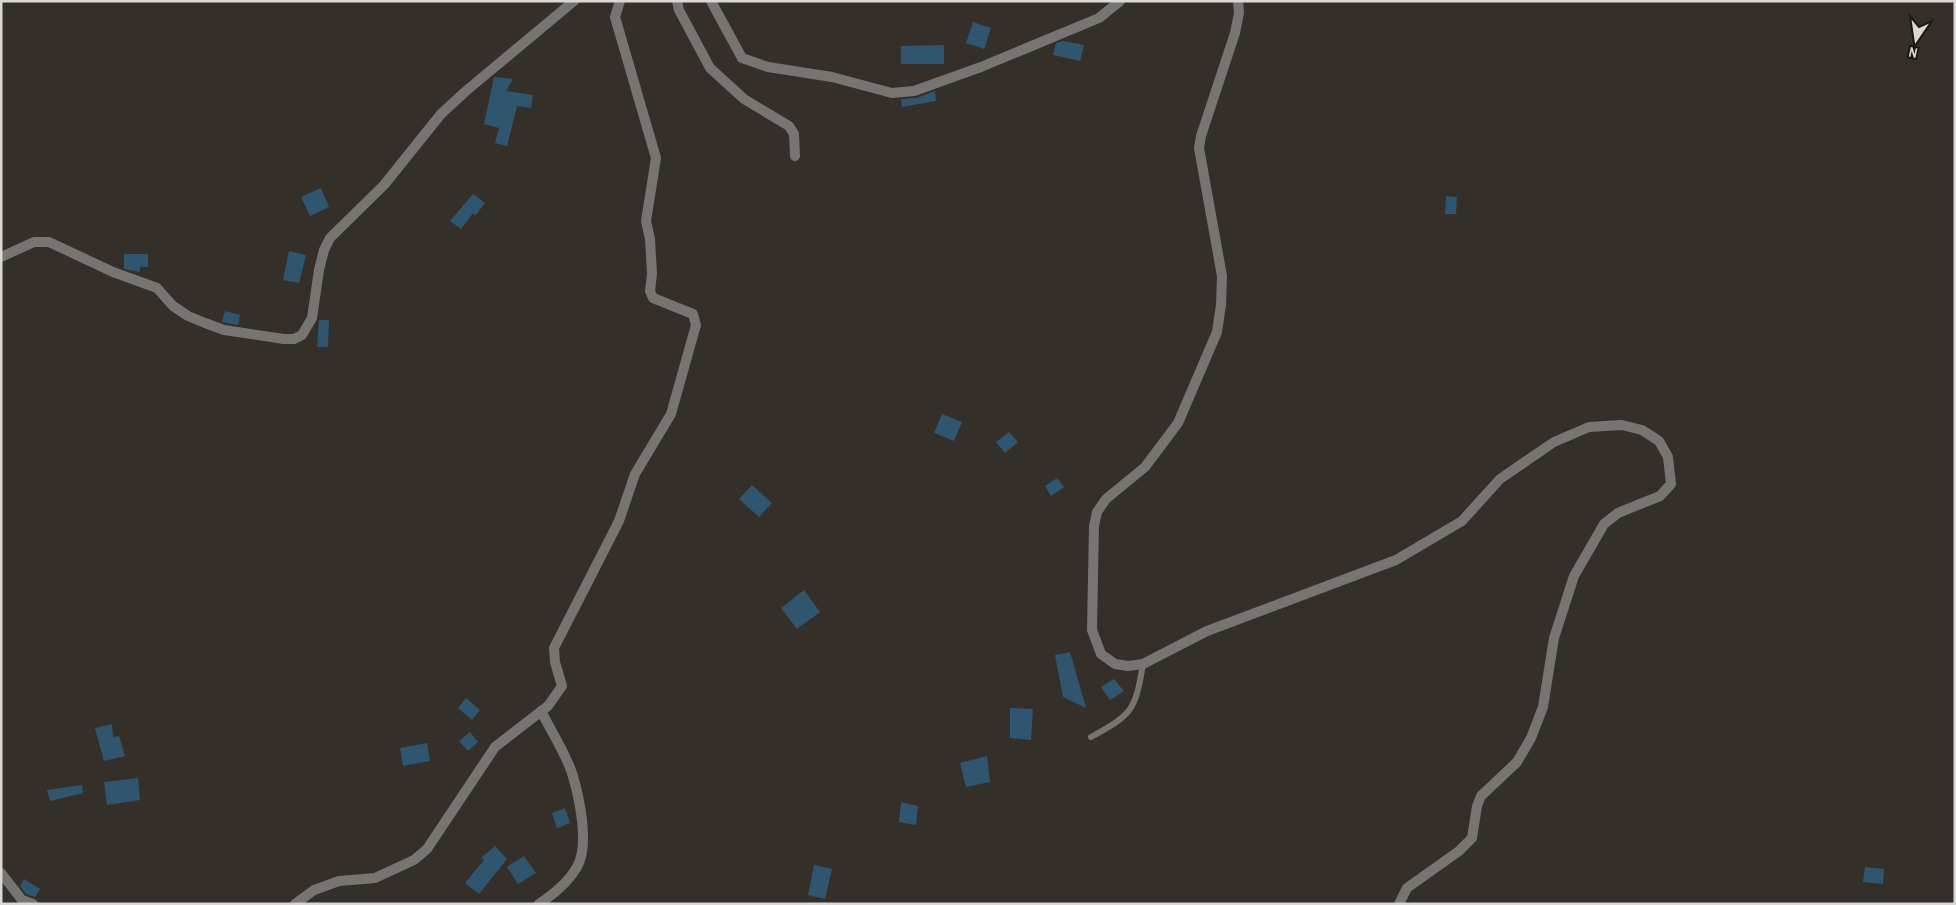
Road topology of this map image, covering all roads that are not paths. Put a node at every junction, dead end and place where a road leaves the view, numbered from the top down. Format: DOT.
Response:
graph roads {
  1 [pos="574,1"];
  2 [pos="620,1"];
  3 [pos="677,1"];
  4 [pos="712,1"];
  5 [pos="1120,1"];
  6 [pos="1238,1"];
  7 [pos="795,156"];
  8 [pos="1,257"];
  9 [pos="1143,664"];
  10 [pos="541,711"];
  11 [pos="1091,737"];
  12 [pos="1,873"];
  13 [pos="33,904"];
  14 [pos="296,904"];
  15 [pos="539,904"];
  16 [pos="1399,904"];
  1 -- 8 [label="street"];
  2 -- 10 [label="street"];
  3 -- 7 [label="street"];
  4 -- 5 [label="street"];
  6 -- 9 [label="street"];
  9 -- 11 [label="lane"];
  9 -- 16 [label="street"];
  10 -- 14 [label="street"];
  10 -- 15 [label="street"];
  12 -- 13 [label="street"];
}
